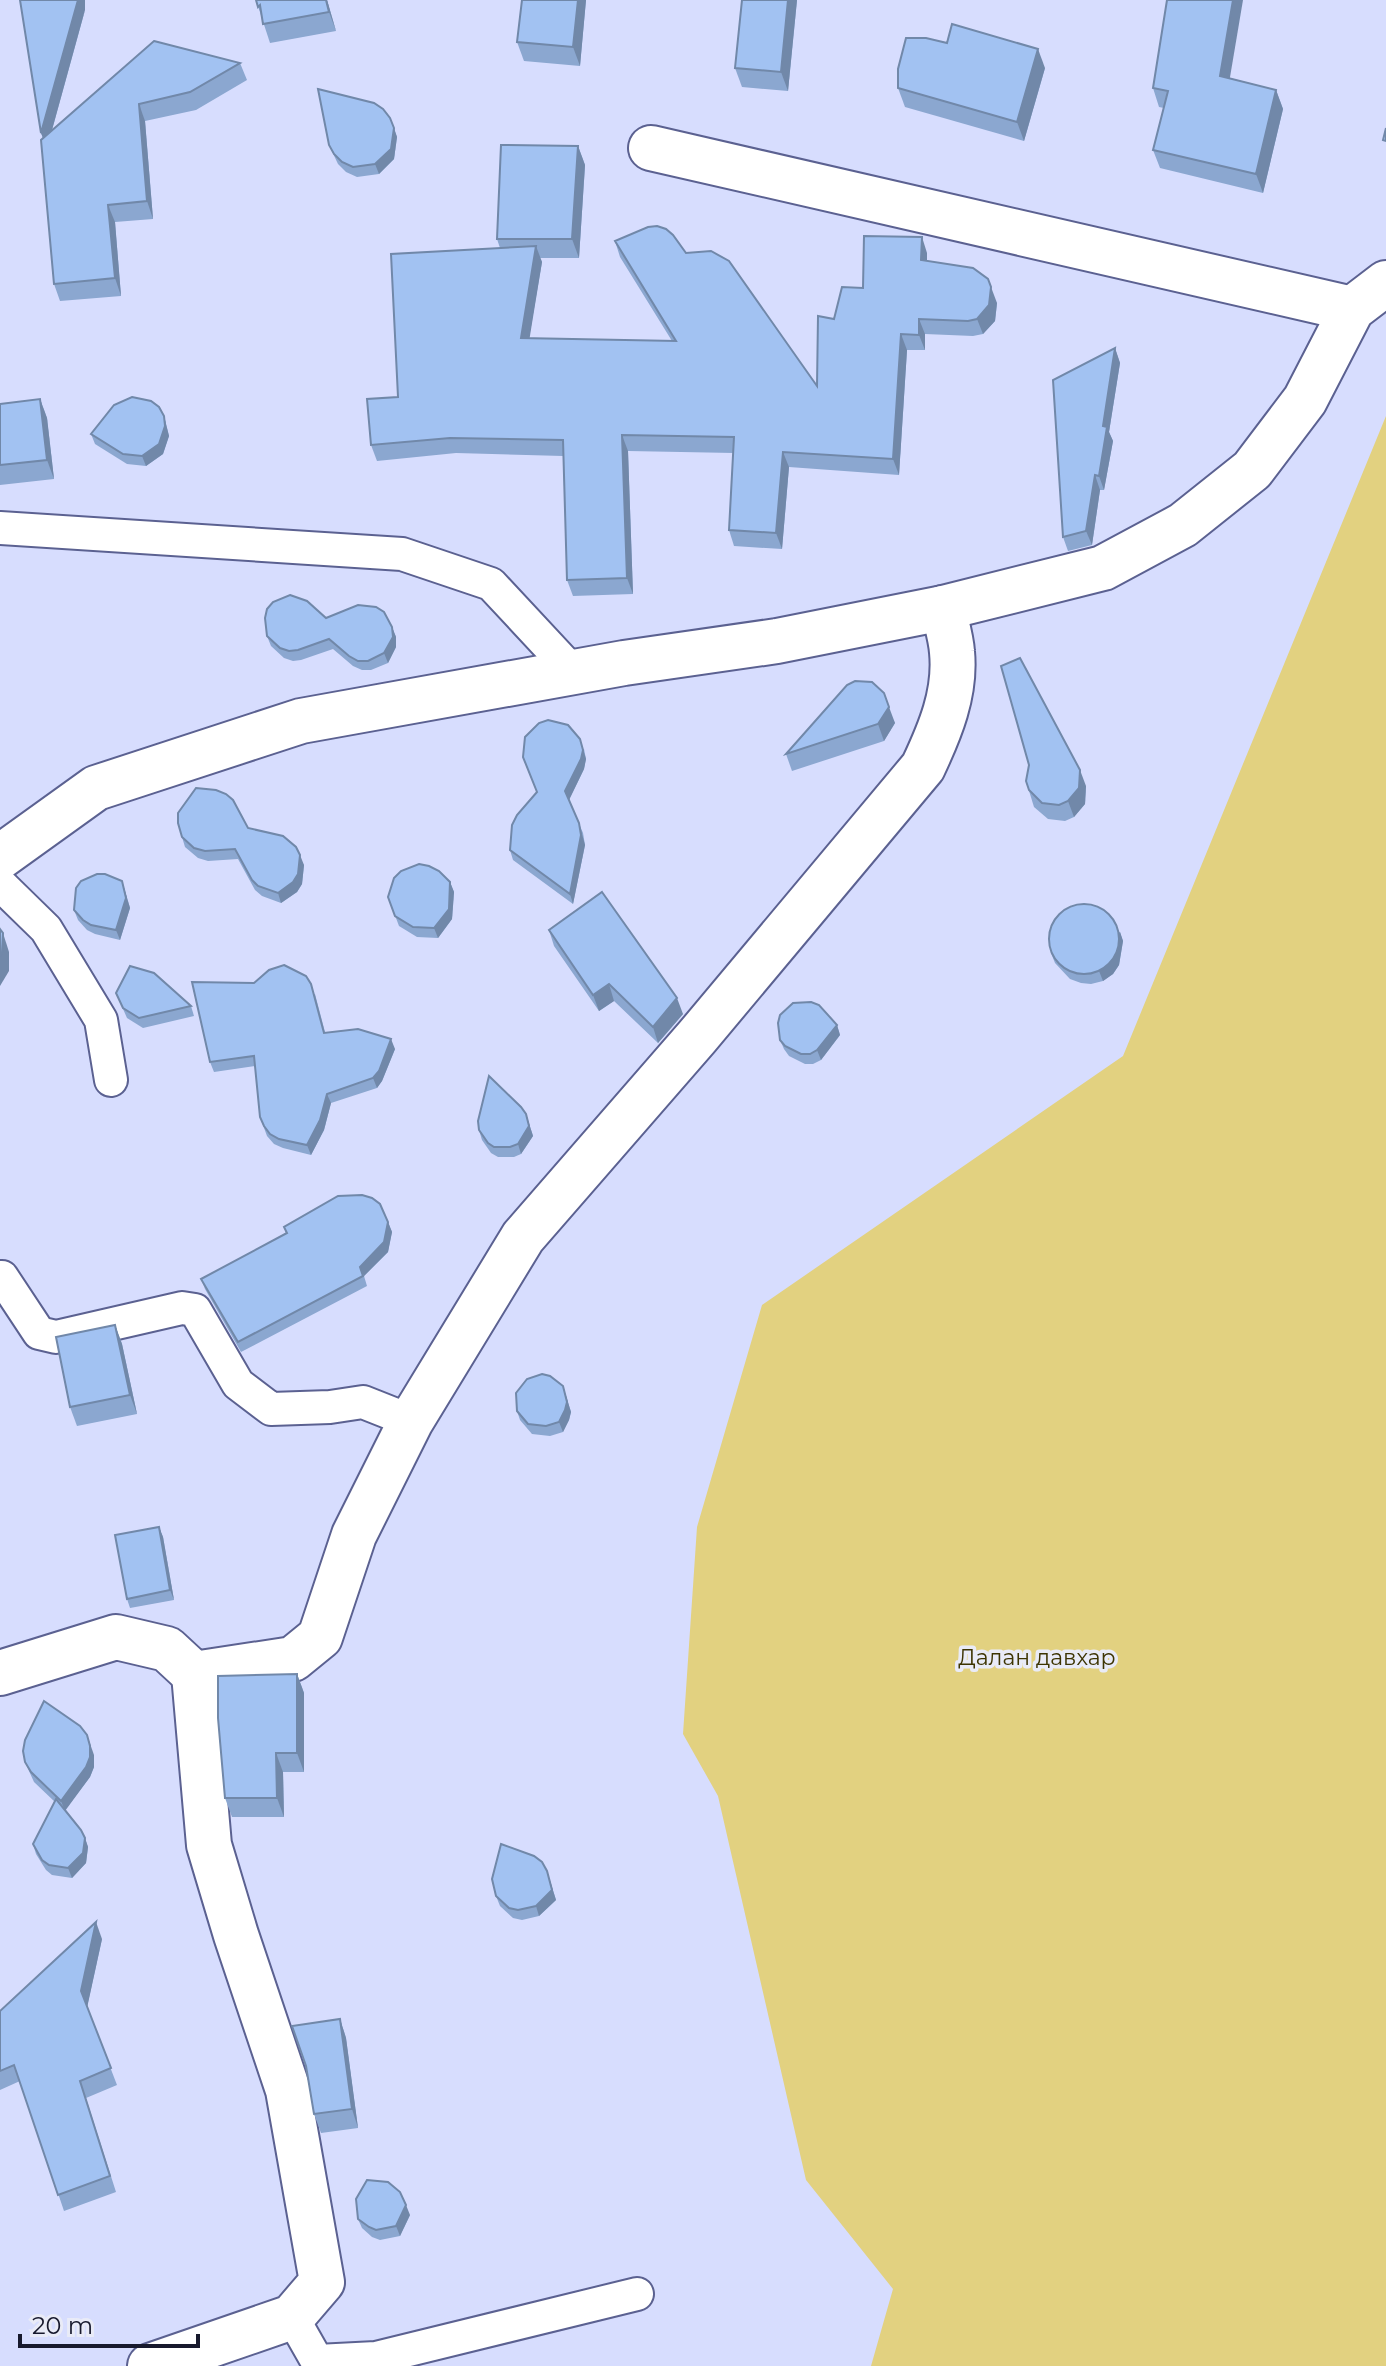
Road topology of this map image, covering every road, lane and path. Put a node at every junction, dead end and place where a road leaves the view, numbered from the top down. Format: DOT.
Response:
graph roads {
  1 [pos="651,148"];
  2 [pos="1386,283"];
  3 [pos="1352,309"];
  4 [pos="0,528"];
  5 [pos="943,608"];
  6 [pos="573,672"];
  7 [pos="0,857"];
  8 [pos="0,884"];
  9 [pos="111,1080"];
  10 [pos="2,1277"];
  11 [pos="411,1421"];
  12 [pos="0,1673"];
  13 [pos="194,1674"];
  14 [pos="637,2294"];
  15 [pos="292,2317"];
  16 [pos="150,2366"];
  1 -- 3 [label="street"];
  2 -- 3 [label="street"];
  3 -- 5 [label="street"];
  4 -- 6 [label="lane"];
  5 -- 6 [label="street"];
  5 -- 11 [label="street"];
  6 -- 7 [label="street"];
  8 -- 9 [label="lane"];
  10 -- 11 [label="lane"];
  11 -- 13 [label="street"];
  12 -- 13 [label="street"];
  13 -- 15 [label="street"];
  14 -- 15 [label="lane"];
  15 -- 16 [label="street"];
}
